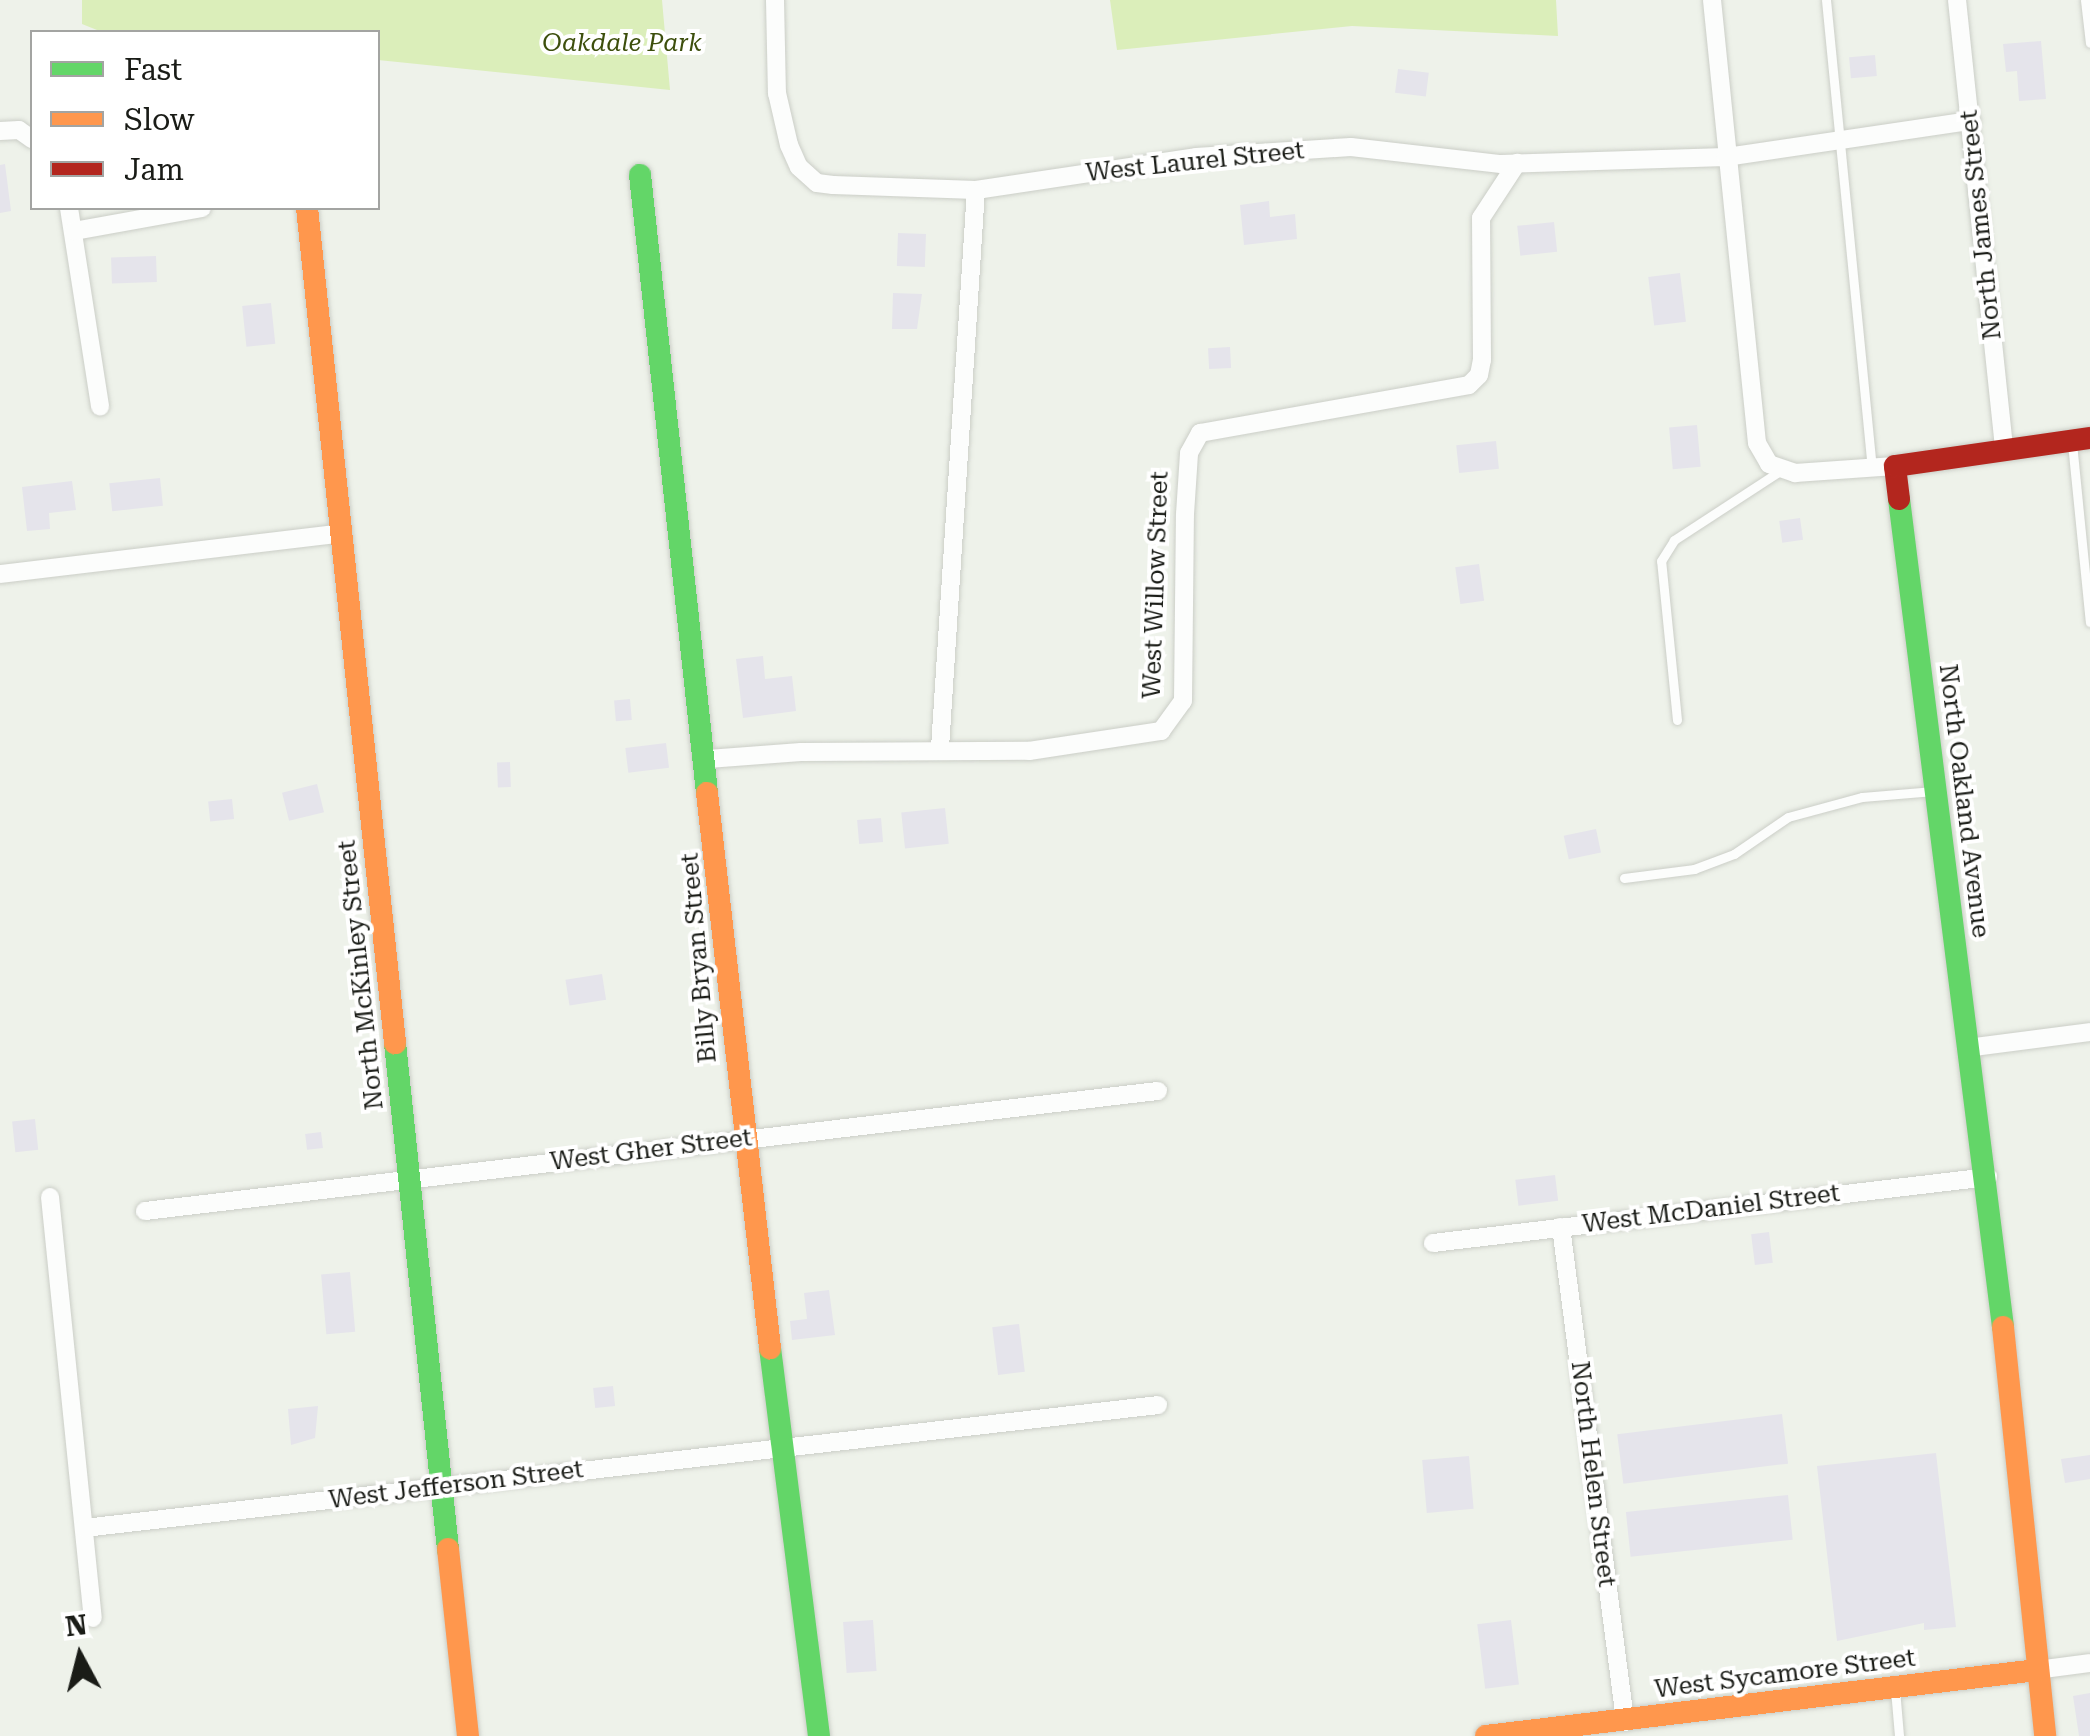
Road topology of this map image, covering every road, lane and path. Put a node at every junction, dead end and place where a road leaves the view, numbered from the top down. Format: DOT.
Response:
graph roads {
  1 [pos="774,0"];
  2 [pos="1712,0"];
  3 [pos="1826,0"];
  4 [pos="1958,0"];
  5 [pos="2086,0"];
  6 [pos="2090,43"];
  7 [pos="1970,121"];
  8 [pos="0,131"];
  9 [pos="30,138"];
  10 [pos="1837,140"];
  11 [pos="1726,157"];
  12 [pos="1517,163"];
  13 [pos="640,174"];
  14 [pos="976,190"];
  15 [pos="70,210"];
  16 [pos="191,210"];
  17 [pos="307,210"];
  18 [pos="74,231"];
  19 [pos="100,407"];
  20 [pos="2081,439"];
  21 [pos="2004,450"];
  22 [pos="1884,467"];
  23 [pos="1781,470"];
  24 [pos="342,533"];
  25 [pos="0,574"];
  26 [pos="2090,622"];
  27 [pos="1678,720"];
  28 [pos="940,748"];
  29 [pos="708,759"];
  30 [pos="1934,790"];
  31 [pos="1624,878"];
  32 [pos="2090,1032"];
  33 [pos="1968,1048"];
  34 [pos="1158,1091"];
  35 [pos="744,1138"];
  36 [pos="1988,1177"];
  37 [pos="410,1180"];
  38 [pos="50,1197"];
  39 [pos="144,1211"];
  40 [pos="1561,1227"];
  41 [pos="1433,1244"];
  42 [pos="1158,1405"];
  43 [pos="782,1444"];
  44 [pos="443,1488"];
  45 [pos="84,1528"];
  46 [pos="93,1618"];
  47 [pos="2090,1664"];
  48 [pos="2038,1670"];
  49 [pos="1894,1688"];
  50 [pos="1626,1722"];
  51 [pos="468,1736"];
  52 [pos="819,1736"];
  53 [pos="1486,1736"];
  54 [pos="1900,1736"];
  55 [pos="2045,1736"];
  1 -- 14 [label="street, West Laurel Street"];
  2 -- 11 [label="street"];
  3 -- 10 [label="lane"];
  4 -- 7 [label="street, North James Street"];
  5 -- 6 [label="lane"];
  7 -- 10 [label="street, West Laurel Street"];
  7 -- 21 [label="street, North James Street"];
  8 -- 9 [label="street"];
  10 -- 11 [label="street, West Laurel Street"];
  10 -- 22 [label="lane"];
  11 -- 12 [label="street, West Laurel Street"];
  11 -- 23 [label="street"];
  12 -- 14 [label="street, West Laurel Street"];
  12 -- 28 [label="street, West Willow Street"];
  13 -- 29 [label="street, Billy Bryan Street"];
  14 -- 28 [label="street"];
  15 -- 18 [label="street"];
  16 -- 18 [label="street"];
  17 -- 24 [label="street, North McKinley Street"];
  18 -- 19 [label="street"];
  20 -- 21 [label="street"];
  20 -- 26 [label="lane"];
  21 -- 22 [label="street"];
  22 -- 23 [label="street"];
  22 -- 30 [label="street, North Oakland Avenue"];
  23 -- 27 [label="lane"];
  24 -- 25 [label="street"];
  24 -- 37 [label="street, North McKinley Street"];
  28 -- 29 [label="street, West Willow Street"];
  29 -- 35 [label="street, Billy Bryan Street"];
  30 -- 31 [label="lane"];
  30 -- 33 [label="street, North Oakland Avenue"];
  32 -- 33 [label="street"];
  33 -- 36 [label="street, North Oakland Avenue"];
  34 -- 35 [label="street, West Gher Street"];
  35 -- 37 [label="street, West Gher Street"];
  35 -- 43 [label="street, Billy Bryan Street"];
  36 -- 40 [label="street, West McDaniel Street"];
  36 -- 48 [label="street, North Oakland Avenue"];
  37 -- 39 [label="street, West Gher Street"];
  37 -- 44 [label="street, North McKinley Street"];
  38 -- 45 [label="street"];
  40 -- 41 [label="street, West McDaniel Street"];
  40 -- 50 [label="street, North Helen Street"];
  42 -- 43 [label="street, West Jefferson Street"];
  43 -- 44 [label="street, West Jefferson Street"];
  43 -- 52 [label="street, Billy Bryan Street"];
  44 -- 45 [label="street, West Jefferson Street"];
  44 -- 51 [label="street, North McKinley Street"];
  45 -- 46 [label="street"];
  47 -- 48 [label="street, West Sycamore Street"];
  48 -- 49 [label="street, West Sycamore Street"];
  48 -- 55 [label="street, North Oakland Avenue"];
  49 -- 50 [label="street, West Sycamore Street"];
  49 -- 54 [label="lane"];
  50 -- 53 [label="street, West Sycamore Street"];
}
